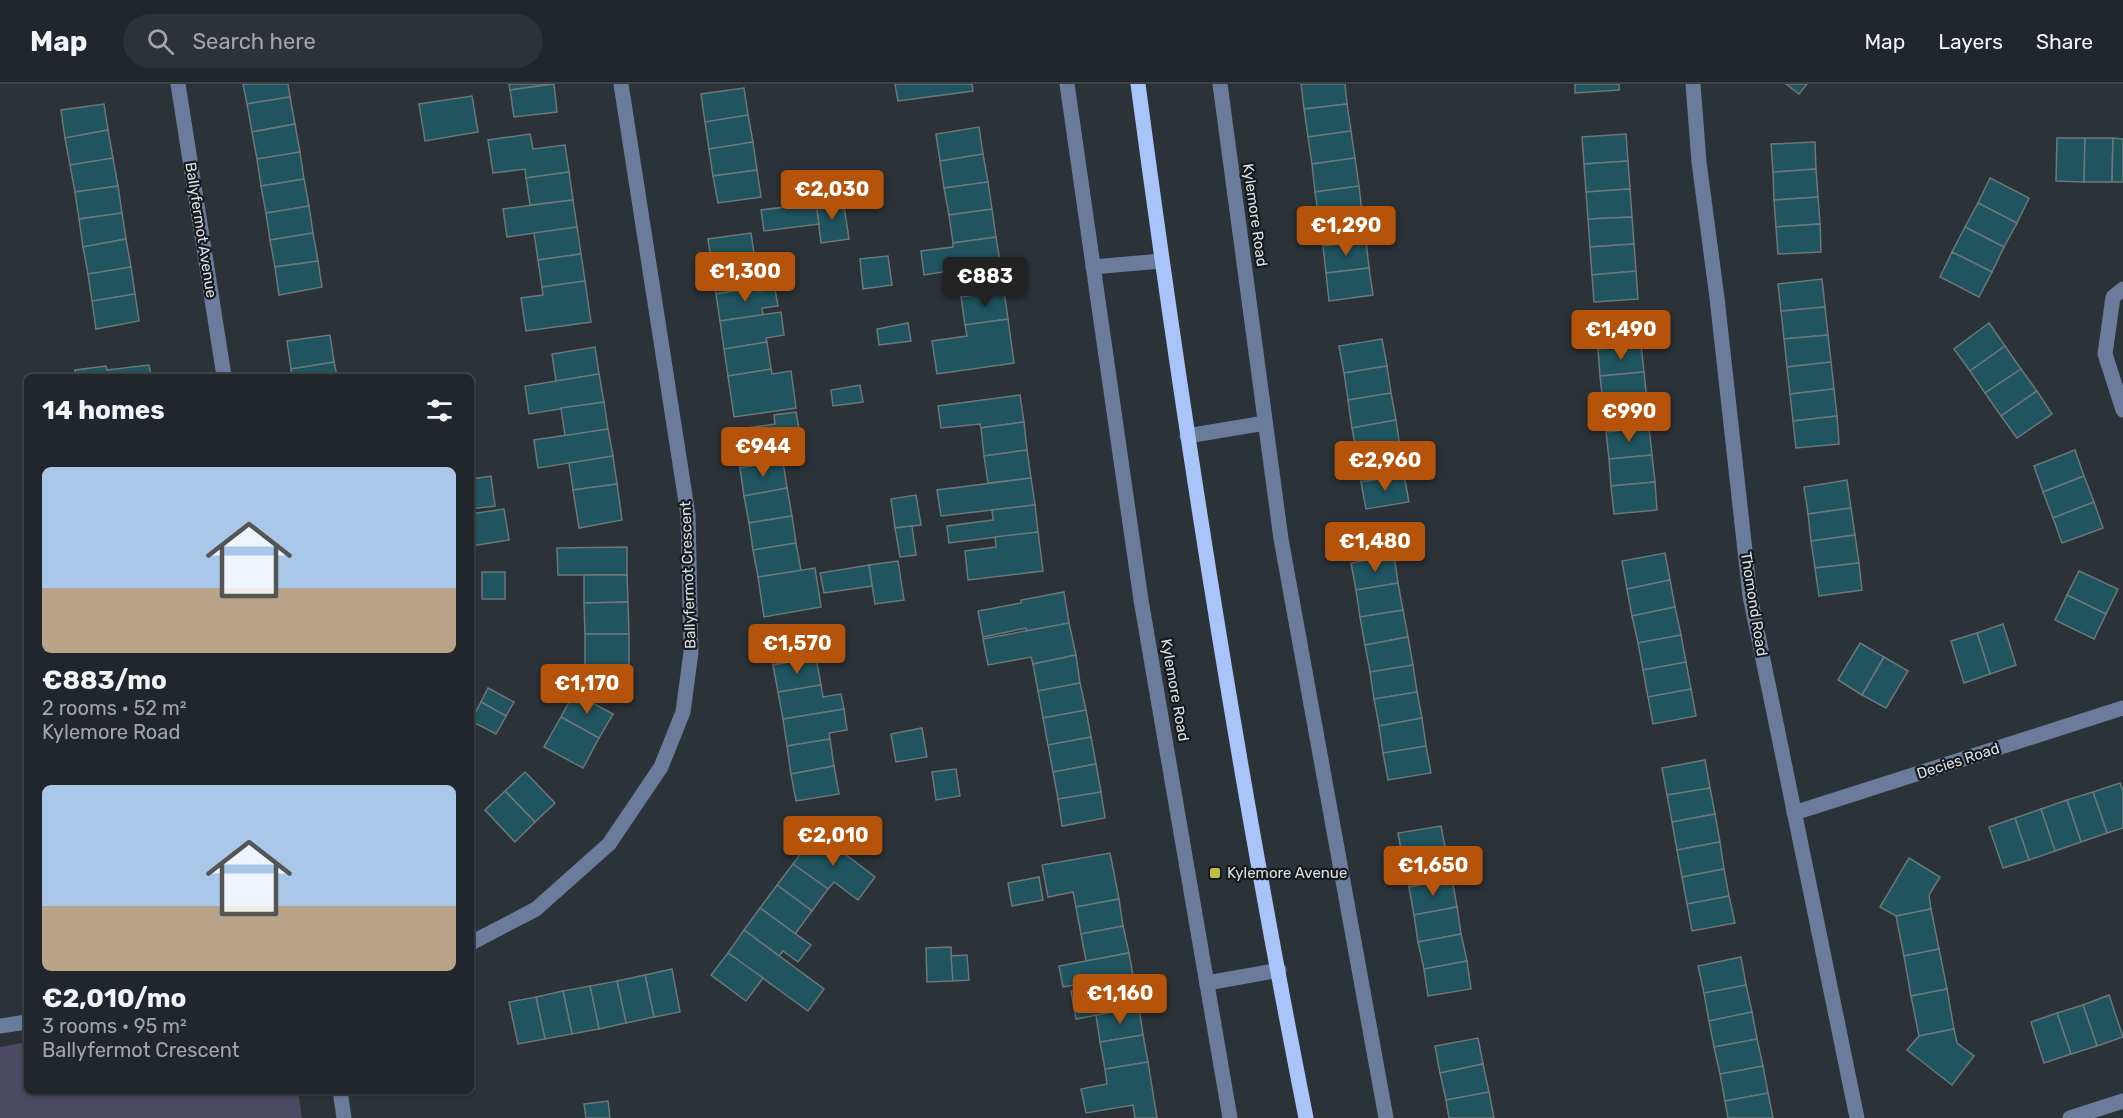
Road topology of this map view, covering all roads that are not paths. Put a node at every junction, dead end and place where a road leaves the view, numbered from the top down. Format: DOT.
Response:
graph roads {
  1 [pos="178,84"];
  2 [pos="621,84"];
  3 [pos="1067,84"];
  4 [pos="1137,84"];
  5 [pos="1220,84"];
  6 [pos="1693,84"];
  7 [pos="1161,261"];
  8 [pos="1093,267"];
  9 [pos="2123,289"];
  10 [pos="224,374"];
  11 [pos="2123,410"];
  12 [pos="1265,423"];
  13 [pos="1187,436"];
  14 [pos="2123,708"];
  15 [pos="1794,813"];
  16 [pos="474,942"];
  17 [pos="1279,970"];
  18 [pos="1207,983"];
  19 [pos="24,1022"];
  20 [pos="0,1026"];
  21 [pos="341,1094"];
  22 [pos="2123,1101"];
  23 [pos="344,1118"];
  24 [pos="1230,1118"];
  25 [pos="1306,1118"];
  26 [pos="1386,1118"];
  27 [pos="1857,1118"];
  28 [pos="2070,1118"];
  1 -- 10 [label="street, Ballyfermot Avenue"];
  2 -- 16 [label="street, Ballyfermot Crescent"];
  3 -- 8 [label="street, Kylemore Road"];
  4 -- 7 [label="main road"];
  5 -- 12 [label="street, Kylemore Road"];
  6 -- 15 [label="street, Thomond Road"];
  7 -- 8 [label="street"];
  7 -- 13 [label="main road"];
  8 -- 18 [label="street, Kylemore Road"];
  9 -- 11 [label="street"];
  12 -- 13 [label="street"];
  12 -- 26 [label="street, Kylemore Road"];
  13 -- 17 [label="main road"];
  14 -- 15 [label="street, Decies Road"];
  15 -- 27 [label="street, Thomond Road"];
  17 -- 18 [label="street"];
  17 -- 25 [label="main road"];
  18 -- 24 [label="street, Kylemore Road"];
  19 -- 20 [label="street"];
  21 -- 23 [label="street"];
  22 -- 28 [label="street"];
}
